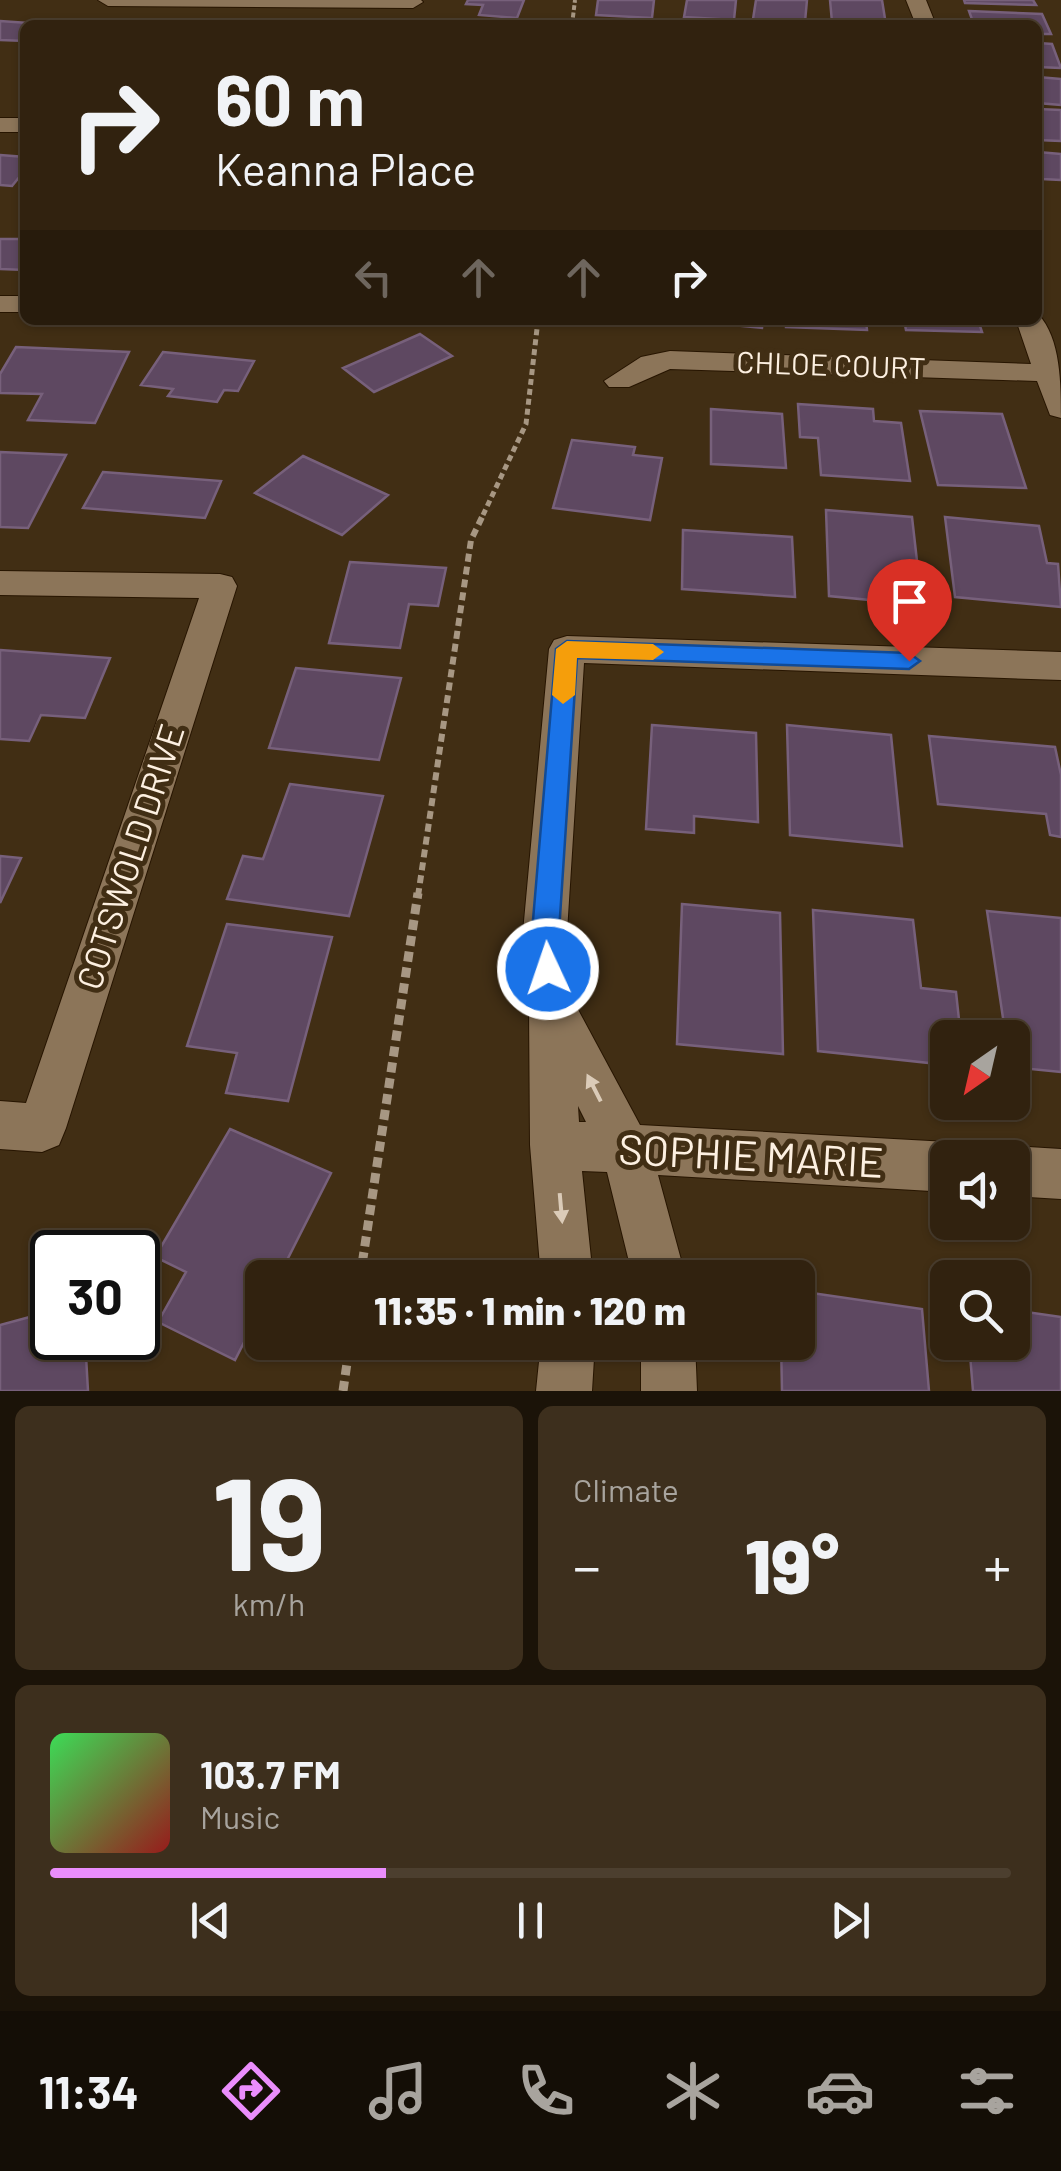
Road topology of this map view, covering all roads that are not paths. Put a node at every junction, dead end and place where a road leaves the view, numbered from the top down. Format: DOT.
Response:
graph roads {
  1 [pos="108,0"];
  2 [pos="413,1"];
  3 [pos="1032,325"];
  4 [pos="1049,373"];
  5 [pos="619,382"];
  6 [pos="1061,408"];
  7 [pos="0,583"];
  8 [pos="1061,666"];
  9 [pos="552,1006"];
  10 [pos="21,1127"];
  11 [pos="554,1144"];
  12 [pos="626,1149"];
  13 [pos="930,1166"];
  14 [pos="1030,1172"];
  15 [pos="1061,1174"];
  16 [pos="565,1260"];
  17 [pos="655,1260"];
  18 [pos="567,1360"];
  19 [pos="668,1360"];
  20 [pos="564,1391"];
  21 [pos="669,1391"];
  1 -- 2 [label="street"];
  3 -- 4 [label="street"];
  4 -- 5 [label="street, CHLOE COURT"];
  4 -- 6 [label="street"];
  7 -- 10 [label="street, COTSWOLD DRIVE"];
  8 -- 9 [label="street"];
  9 -- 11 [label="street"];
  12 -- 9 [label="street, one-way"];
  11 -- 12 [label="street, SOPHIE MARIE"];
  11 -- 16 [label="street, one-way"];
  12 -- 13 [label="street, SOPHIE MARIE"];
  12 -- 17 [label="street"];
  14 -- 15 [label="street"];
  18 -- 20 [label="street"];
  19 -- 21 [label="street"];
}
